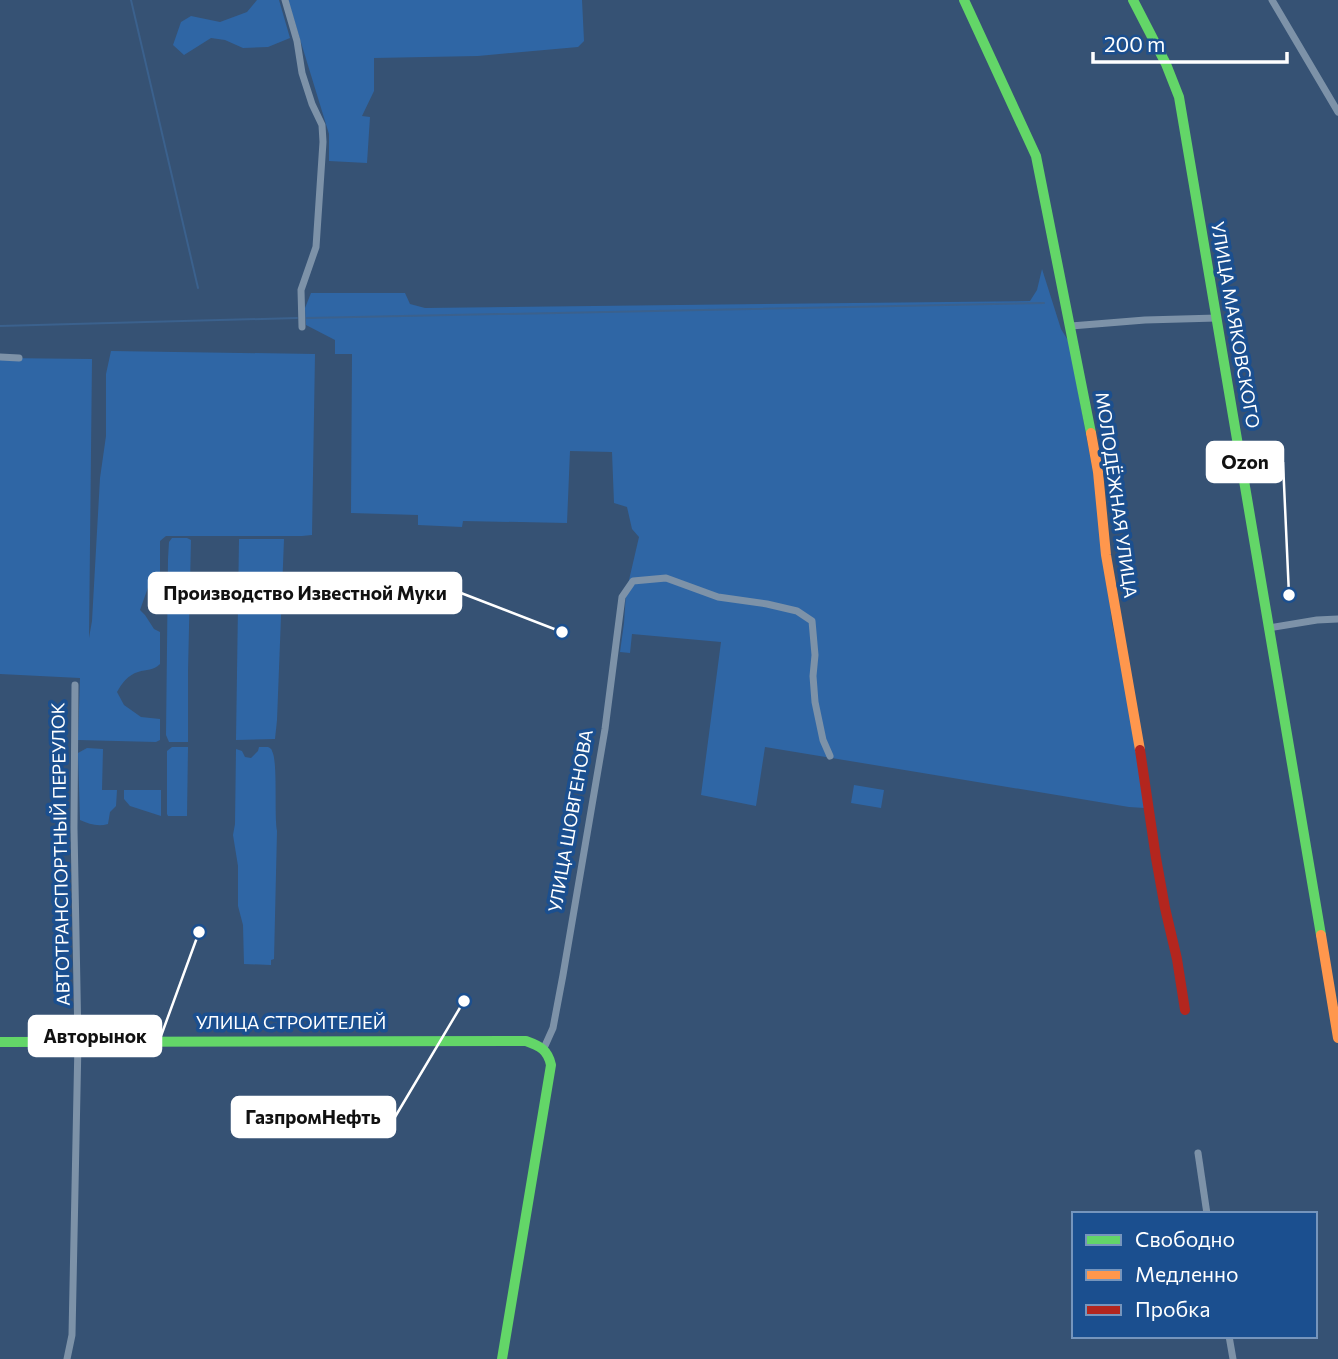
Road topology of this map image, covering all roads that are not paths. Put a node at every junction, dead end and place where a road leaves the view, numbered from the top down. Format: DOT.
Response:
graph roads {
  1 [pos="285,0"];
  2 [pos="964,0"];
  3 [pos="1133,0"];
  4 [pos="1272,0"];
  5 [pos="1338,112"];
  6 [pos="1217,318"];
  7 [pos="1071,326"];
  8 [pos="302,327"];
  9 [pos="0,357"];
  10 [pos="19,358"];
  11 [pos="1338,620"];
  12 [pos="1268,628"];
  13 [pos="75,685"];
  14 [pos="830,755"];
  15 [pos="1185,1010"];
  16 [pos="1338,1038"];
  17 [pos="0,1042"];
  18 [pos="78,1042"];
  19 [pos="541,1046"];
  20 [pos="1198,1153"];
  21 [pos="1207,1212"];
  22 [pos="1229,1338"];
  23 [pos="67,1359"];
  24 [pos="502,1359"];
  25 [pos="1233,1359"];
  1 -- 8 [label="street"];
  2 -- 7 [label="street, МОЛОДЁЖНАЯ УЛИЦА"];
  3 -- 6 [label="street, УЛИЦА МАЯКОВСКОГО"];
  4 -- 5 [label="street"];
  6 -- 7 [label="street"];
  6 -- 12 [label="street, УЛИЦА МАЯКОВСКОГО"];
  7 -- 15 [label="street, МОЛОДЁЖНАЯ УЛИЦА"];
  9 -- 10 [label="street"];
  11 -- 12 [label="street"];
  12 -- 16 [label="street, УЛИЦА МАЯКОВСКОГО"];
  13 -- 18 [label="street, АВТОТРАНСПОРТНЫЙ ПЕРЕУЛОК"];
  14 -- 19 [label="street, УЛИЦА ШОВГЕНОВА"];
  17 -- 18 [label="street, УЛИЦА СТРОИТЕЛЕЙ"];
  18 -- 19 [label="street, УЛИЦА СТРОИТЕЛЕЙ"];
  18 -- 23 [label="street, АВТОТРАНСПОРТНЫЙ ПЕРЕУЛОК"];
  19 -- 24 [label="street, УЛИЦА ШОВГЕНОВА"];
  20 -- 21 [label="street"];
  22 -- 25 [label="street"];
}
